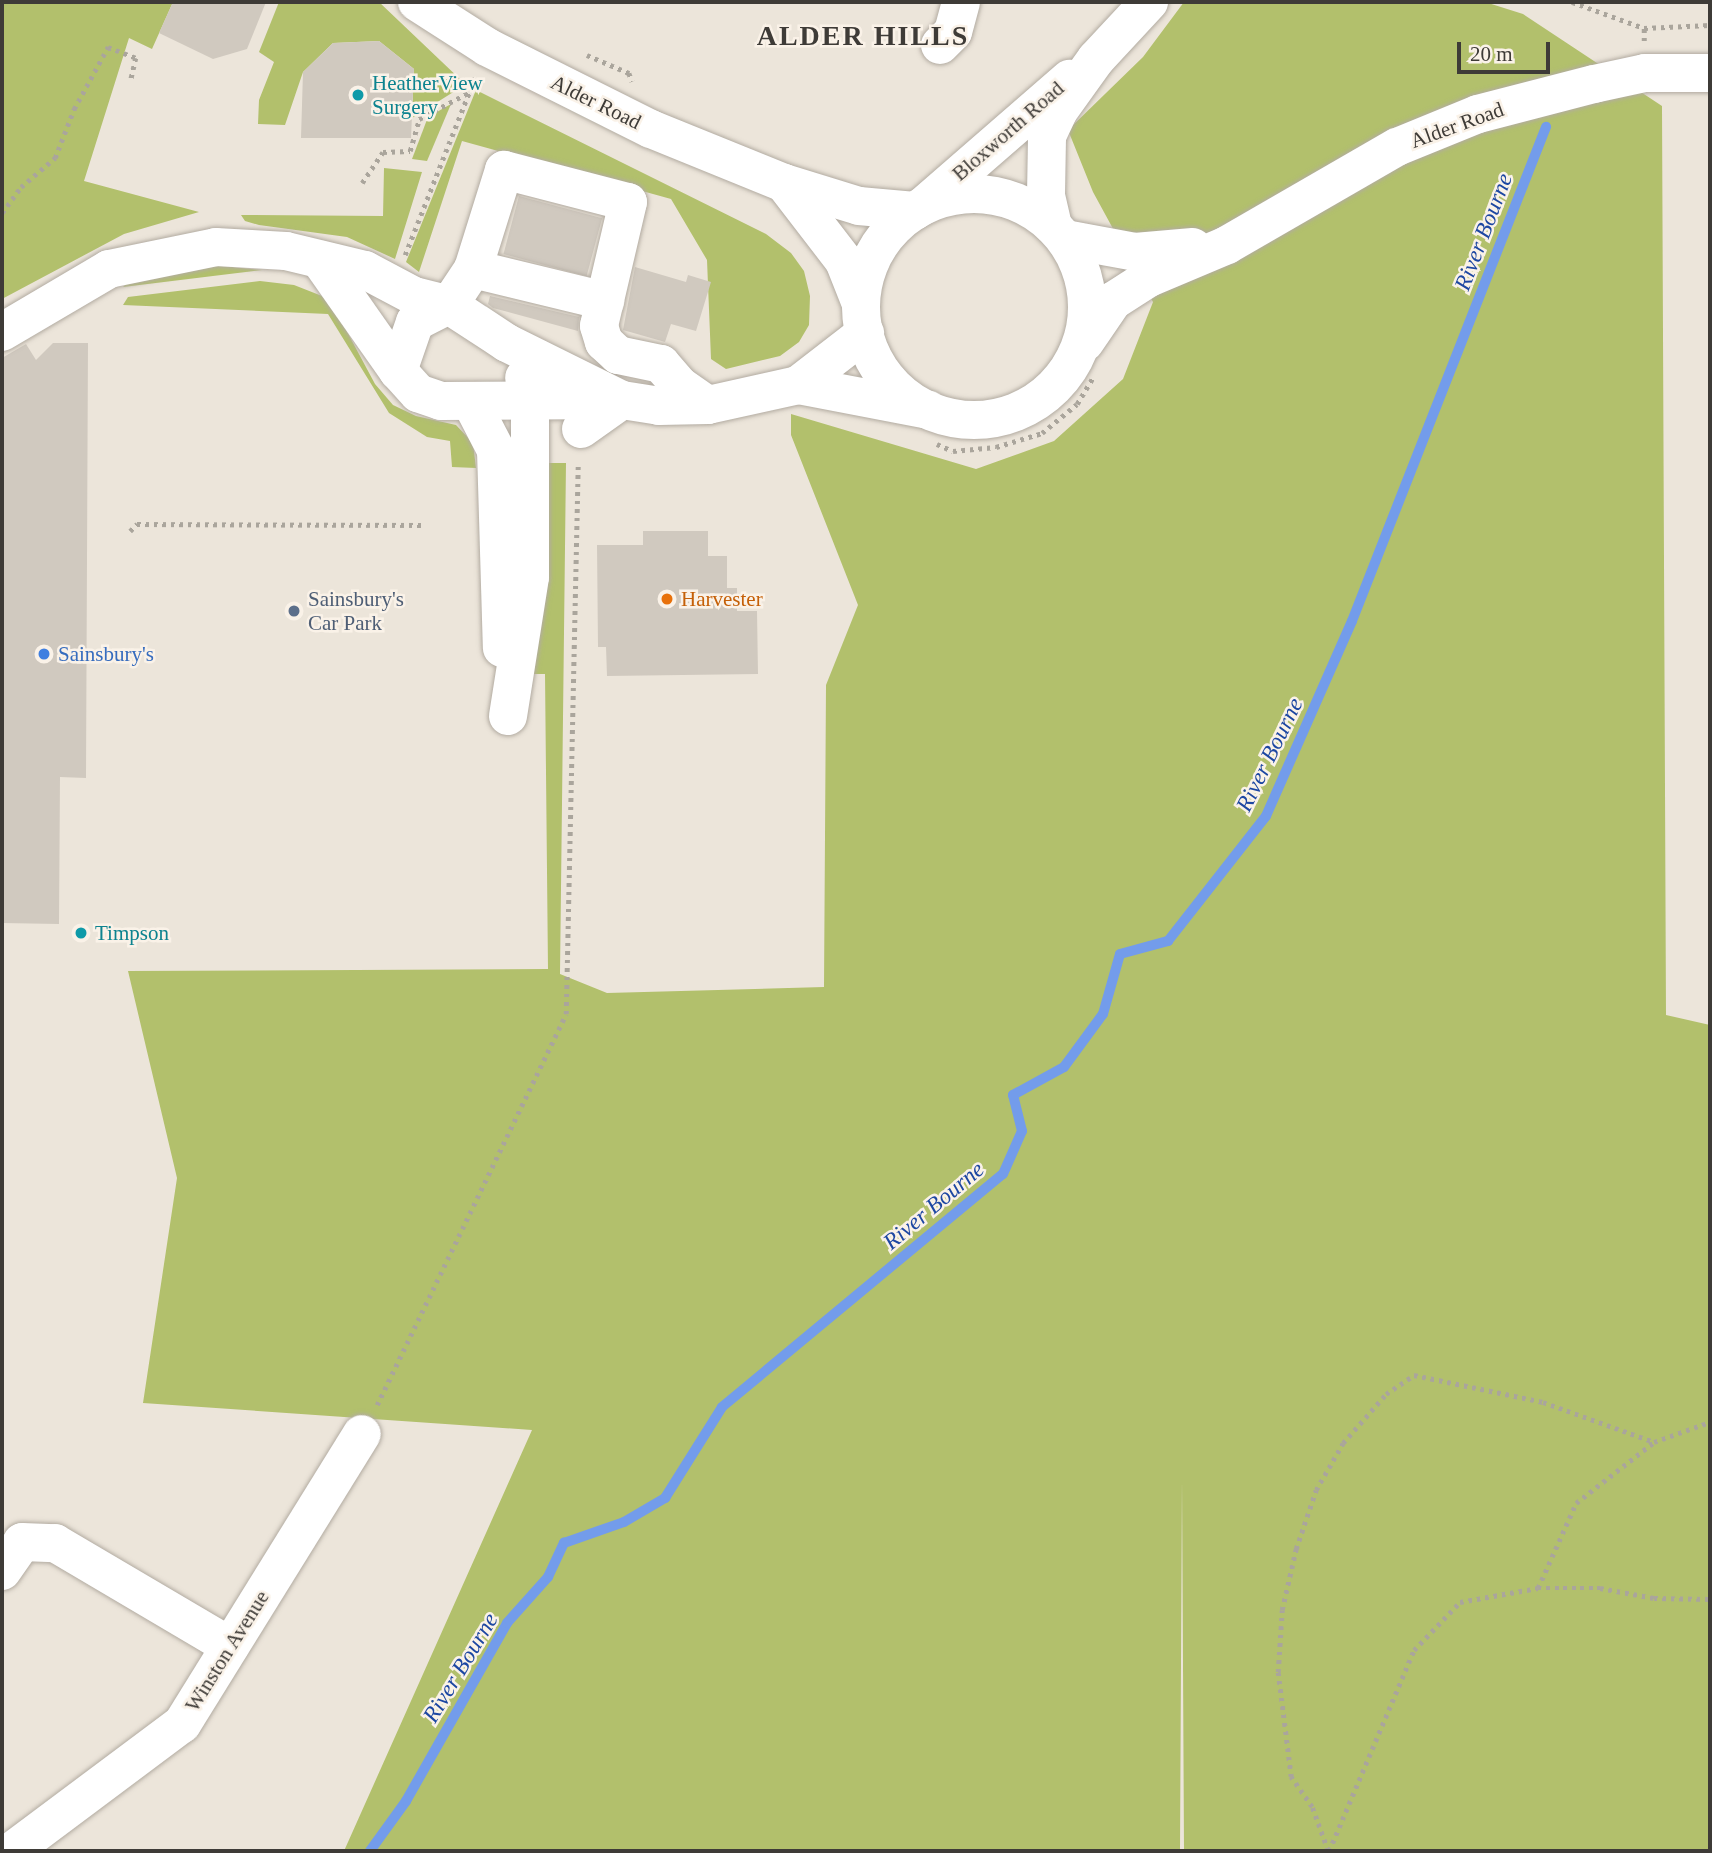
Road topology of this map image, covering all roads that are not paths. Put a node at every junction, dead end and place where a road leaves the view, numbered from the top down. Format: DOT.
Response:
graph roads {
  1 [pos="417,2"];
  2 [pos="961,2"];
  3 [pos="1149,2"];
  4 [pos="940,45"];
  5 [pos="1096,59"];
  6 [pos="1710,73"];
  7 [pos="784,183"];
  8 [pos="919,209"];
  9 [pos="1059,232"];
  10 [pos="1227,245"];
  11 [pos="320,260"];
  12 [pos="473,269"];
  13 [pos="605,301"];
  14 [pos="449,305"];
  15 [pos="863,319"];
  16 [pos="2,332"];
  17 [pos="507,343"];
  18 [pos="1079,351"];
  19 [pos="398,371"];
  20 [pos="798,385"];
  21 [pos="622,400"];
  22 [pos="471,402"];
  23 [pos="530,403"];
  24 [pos="708,405"];
  25 [pos="929,410"];
  26 [pos="581,429"];
  27 [pos="529,492"];
  28 [pos="498,563"];
  29 [pos="362,1434"];
  30 [pos="2,1571"];
  31 [pos="230,1646"];
  32 [pos="12,1851"];
  1 -- 7 [label="main road, Alder Road"];
  2 -- 4 [label="main road"];
  3 -- 5 [label="main road, Bloxworth Road"];
  5 -- 8 [label="main road, Bloxworth Road"];
  5 -- 9 [label="main road, Bloxworth Road"];
  6 -- 10 [label="main road, Alder Road"];
  7 -- 8 [label="main road, Alder Road"];
  7 -- 15 [label="main road, Alder Road"];
  8 -- 9 [label="main road"];
  8 -- 15 [label="main road"];
  9 -- 10 [label="main road, Alder Road"];
  9 -- 18 [label="main road"];
  10 -- 18 [label="main road, Alder Road"];
  11 -- 14 [label="main road"];
  11 -- 16 [label="main road"];
  11 -- 19 [label="main road"];
  12 -- 13 [label="main road"];
  12 -- 13 [label="main road"];
  12 -- 14 [label="main road"];
  13 -- 24 [label="main road"];
  14 -- 17 [label="main road"];
  14 -- 19 [label="main road"];
  15 -- 20 [label="main road"];
  15 -- 25 [label="main road"];
  17 -- 21 [label="main road"];
  17 -- 23 [label="main road"];
  18 -- 25 [label="main road"];
  19 -- 22 [label="main road"];
  20 -- 24 [label="main road"];
  20 -- 25 [label="main road"];
  21 -- 23 [label="main road"];
  21 -- 24 [label="main road"];
  21 -- 26 [label="main road"];
  22 -- 23 [label="main road"];
  22 -- 28 [label="main road"];
  23 -- 27 [label="main road"];
  27 -- 28 [label="main road"];
  27 -- 28 [label="main road"];
  29 -- 31 [label="main road, Winston Avenue"];
  30 -- 31 [label="main road"];
  31 -- 32 [label="main road, Winston Avenue"];
}
